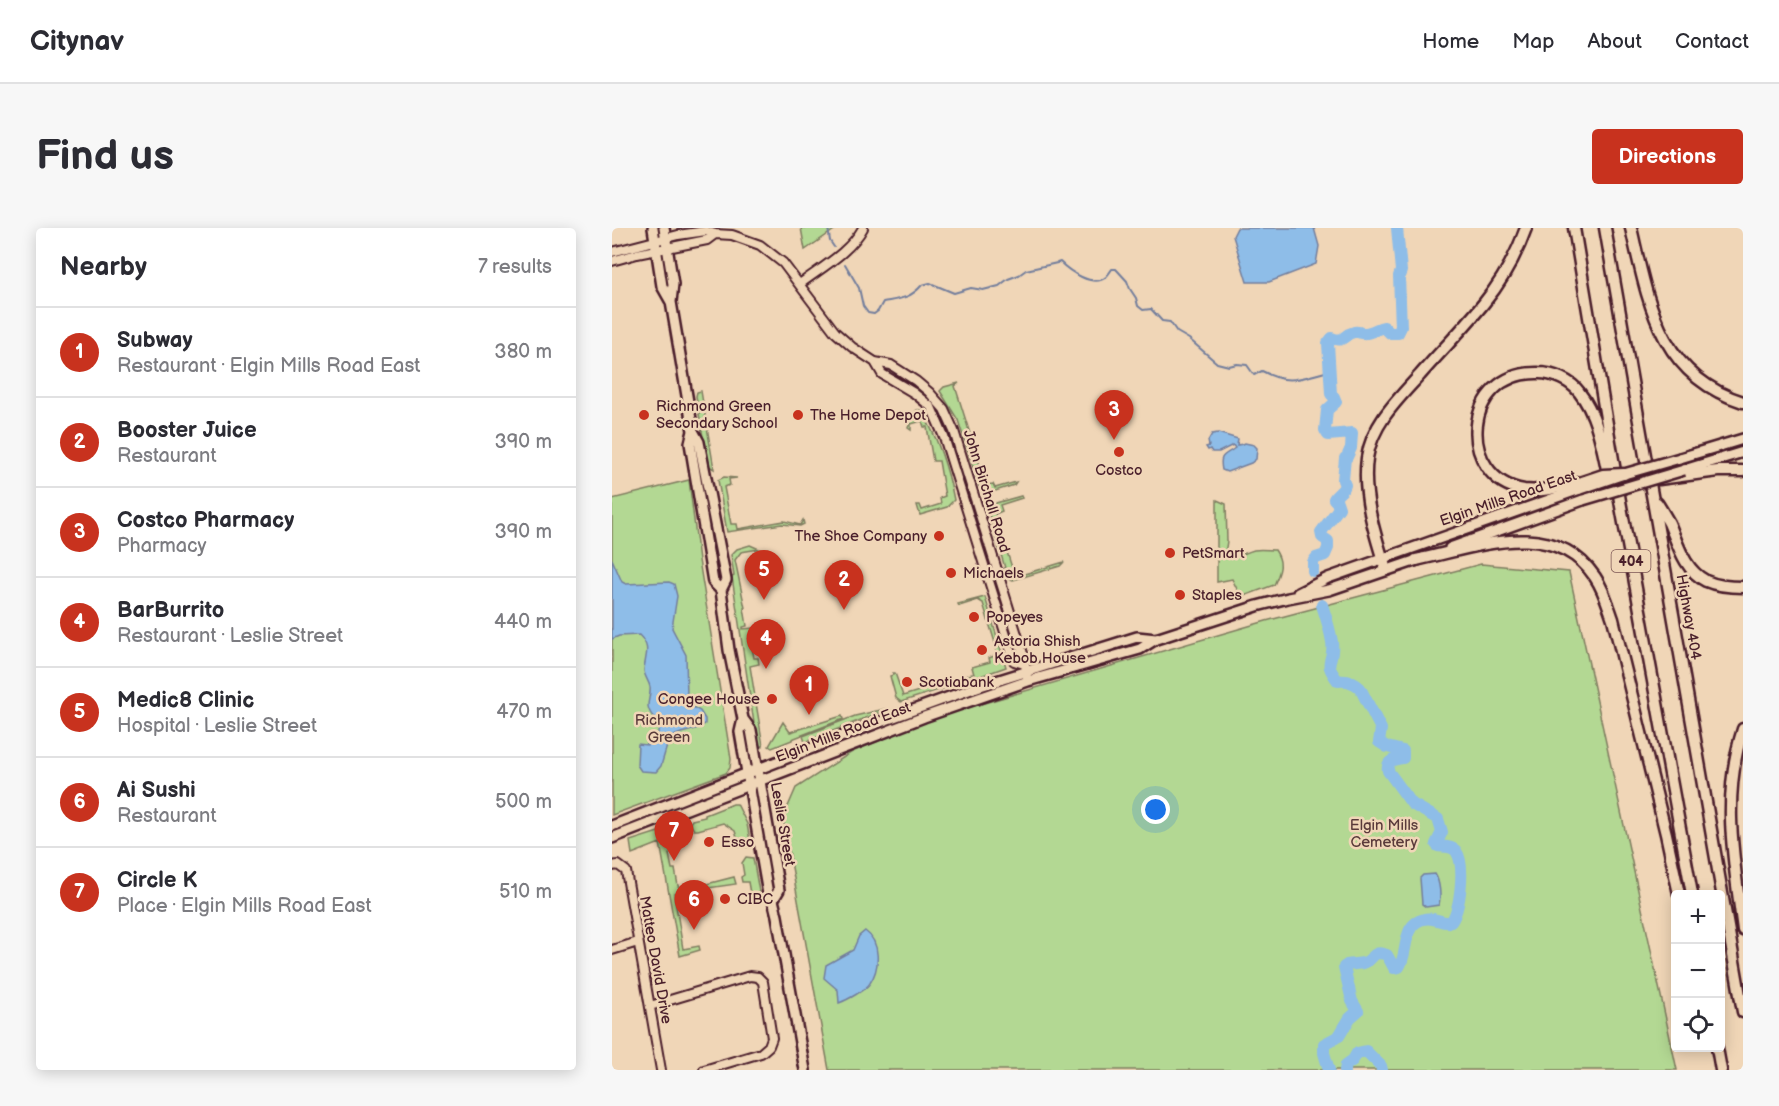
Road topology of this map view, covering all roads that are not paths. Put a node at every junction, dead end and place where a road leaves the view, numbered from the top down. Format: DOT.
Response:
graph roads {
  1 [pos="653,228"];
  2 [pos="863,228"];
  3 [pos="1526,228"];
  4 [pos="1574,228"];
  5 [pos="1605,228"];
  6 [pos="1631,228"];
  7 [pos="665,233"];
  8 [pos="715,234"];
  9 [pos="655,240"];
  10 [pos="667,249"];
  11 [pos="656,251"];
  12 [pos="612,252"];
  13 [pos="612,261"];
  14 [pos="800,284"];
  15 [pos="671,302"];
  16 [pos="875,362"];
  17 [pos="1743,402"];
  18 [pos="1743,439"];
  19 [pos="1743,452"];
  20 [pos="1743,471"];
  21 [pos="1684,473"];
  22 [pos="1623,474"];
  23 [pos="1650,480"];
  24 [pos="1580,486"];
  25 [pos="1652,494"];
  26 [pos="1620,501"];
  27 [pos="1383,558"];
  28 [pos="1416,560"];
  29 [pos="1386,570"];
  30 [pos="1743,587"];
  31 [pos="1288,598"];
  32 [pos="1026,672"];
  33 [pos="743,719"];
  34 [pos="1743,729"];
  35 [pos="758,769"];
  36 [pos="747,773"];
  37 [pos="760,782"];
  38 [pos="749,786"];
  39 [pos="612,826"];
  40 [pos="612,838"];
  41 [pos="612,866"];
  42 [pos="1678,890"];
  43 [pos="1691,890"];
  44 [pos="774,900"];
  45 [pos="1743,930"];
  46 [pos="638,942"];
  47 [pos="612,950"];
  48 [pos="650,1006"];
  49 [pos="1743,1012"];
  50 [pos="1717,1052"];
  51 [pos="661,1070"];
  52 [pos="704,1070"];
  53 [pos="804,1070"];
  54 [pos="1721,1070"];
  1 -- 9 [label="main road, Leslie Street"];
  2 -- 14 [label="street"];
  3 -- 27 [label="highway"];
  4 -- 26 [label="highway, 404"];
  5 -- 25 [label="highway, Highway 404 / 404"];
  6 -- 17 [label="highway"];
  7 -- 8 [label="street, John Birchall Road"];
  7 -- 9 [label="street, John Birchall Road"];
  7 -- 10 [label="main road, Leslie Street"];
  8 -- 10 [label="street"];
  8 -- 14 [label="street, John Birchall Road"];
  9 -- 11 [label="main road, Leslie Street"];
  9 -- 12 [label="street, John Birchall Road"];
  10 -- 11 [label="street"];
  10 -- 15 [label="main road, Leslie Street"];
  11 -- 13 [label="street"];
  11 -- 15 [label="main road, Leslie Street"];
  14 -- 16 [label="street, John Birchall Road"];
  15 -- 33 [label="main road, Leslie Street"];
  16 -- 32 [label="street, John Birchall Road"];
  16 -- 32 [label="street, John Birchall Road"];
  18 -- 22 [label="main road, bridge"];
  19 -- 21 [label="main road"];
  20 -- 21 [label="highway"];
  21 -- 23 [label="highway, bridge"];
  22 -- 24 [label="highway, bridge"];
  23 -- 28 [label="main road, Elgin Mills Road East, bridge"];
  24 -- 26 [label="highway"];
  24 -- 27 [label="main road, Elgin Mills Road East"];
  25 -- 30 [label="highway"];
  25 -- 49 [label="highway, Highway 404 / 404"];
  26 -- 43 [label="highway, 404"];
  27 -- 29 [label="highway"];
  27 -- 31 [label="main road, Elgin Mills Road East"];
  28 -- 29 [label="main road, Elgin Mills Road East"];
  28 -- 42 [label="highway"];
  29 -- 31 [label="main road, Elgin Mills Road East"];
  31 -- 32 [label="main road, Elgin Mills Road East"];
  32 -- 35 [label="main road, Elgin Mills Road East"];
  32 -- 37 [label="main road, Elgin Mills Road East"];
  33 -- 35 [label="main road, Leslie Street"];
  33 -- 36 [label="main road, Leslie Street"];
  34 -- 45 [label="highway"];
  35 -- 36 [label="main road, Elgin Mills Road East"];
  35 -- 37 [label="main road, Leslie Street"];
  36 -- 38 [label="main road, Leslie Street"];
  36 -- 39 [label="main road, Elgin Mills Road East"];
  37 -- 38 [label="main road, Elgin Mills Road East"];
  37 -- 44 [label="main road, Leslie Street"];
  38 -- 40 [label="main road, Elgin Mills Road East"];
  38 -- 44 [label="main road, Leslie Street"];
  41 -- 46 [label="street, Matteo David Drive"];
  44 -- 53 [label="main road, Leslie Street"];
  46 -- 47 [label="street"];
  46 -- 48 [label="street, Matteo David Drive"];
  48 -- 51 [label="street, Matteo David Drive"];
  48 -- 52 [label="street"];
  50 -- 54 [label="highway"];
}
